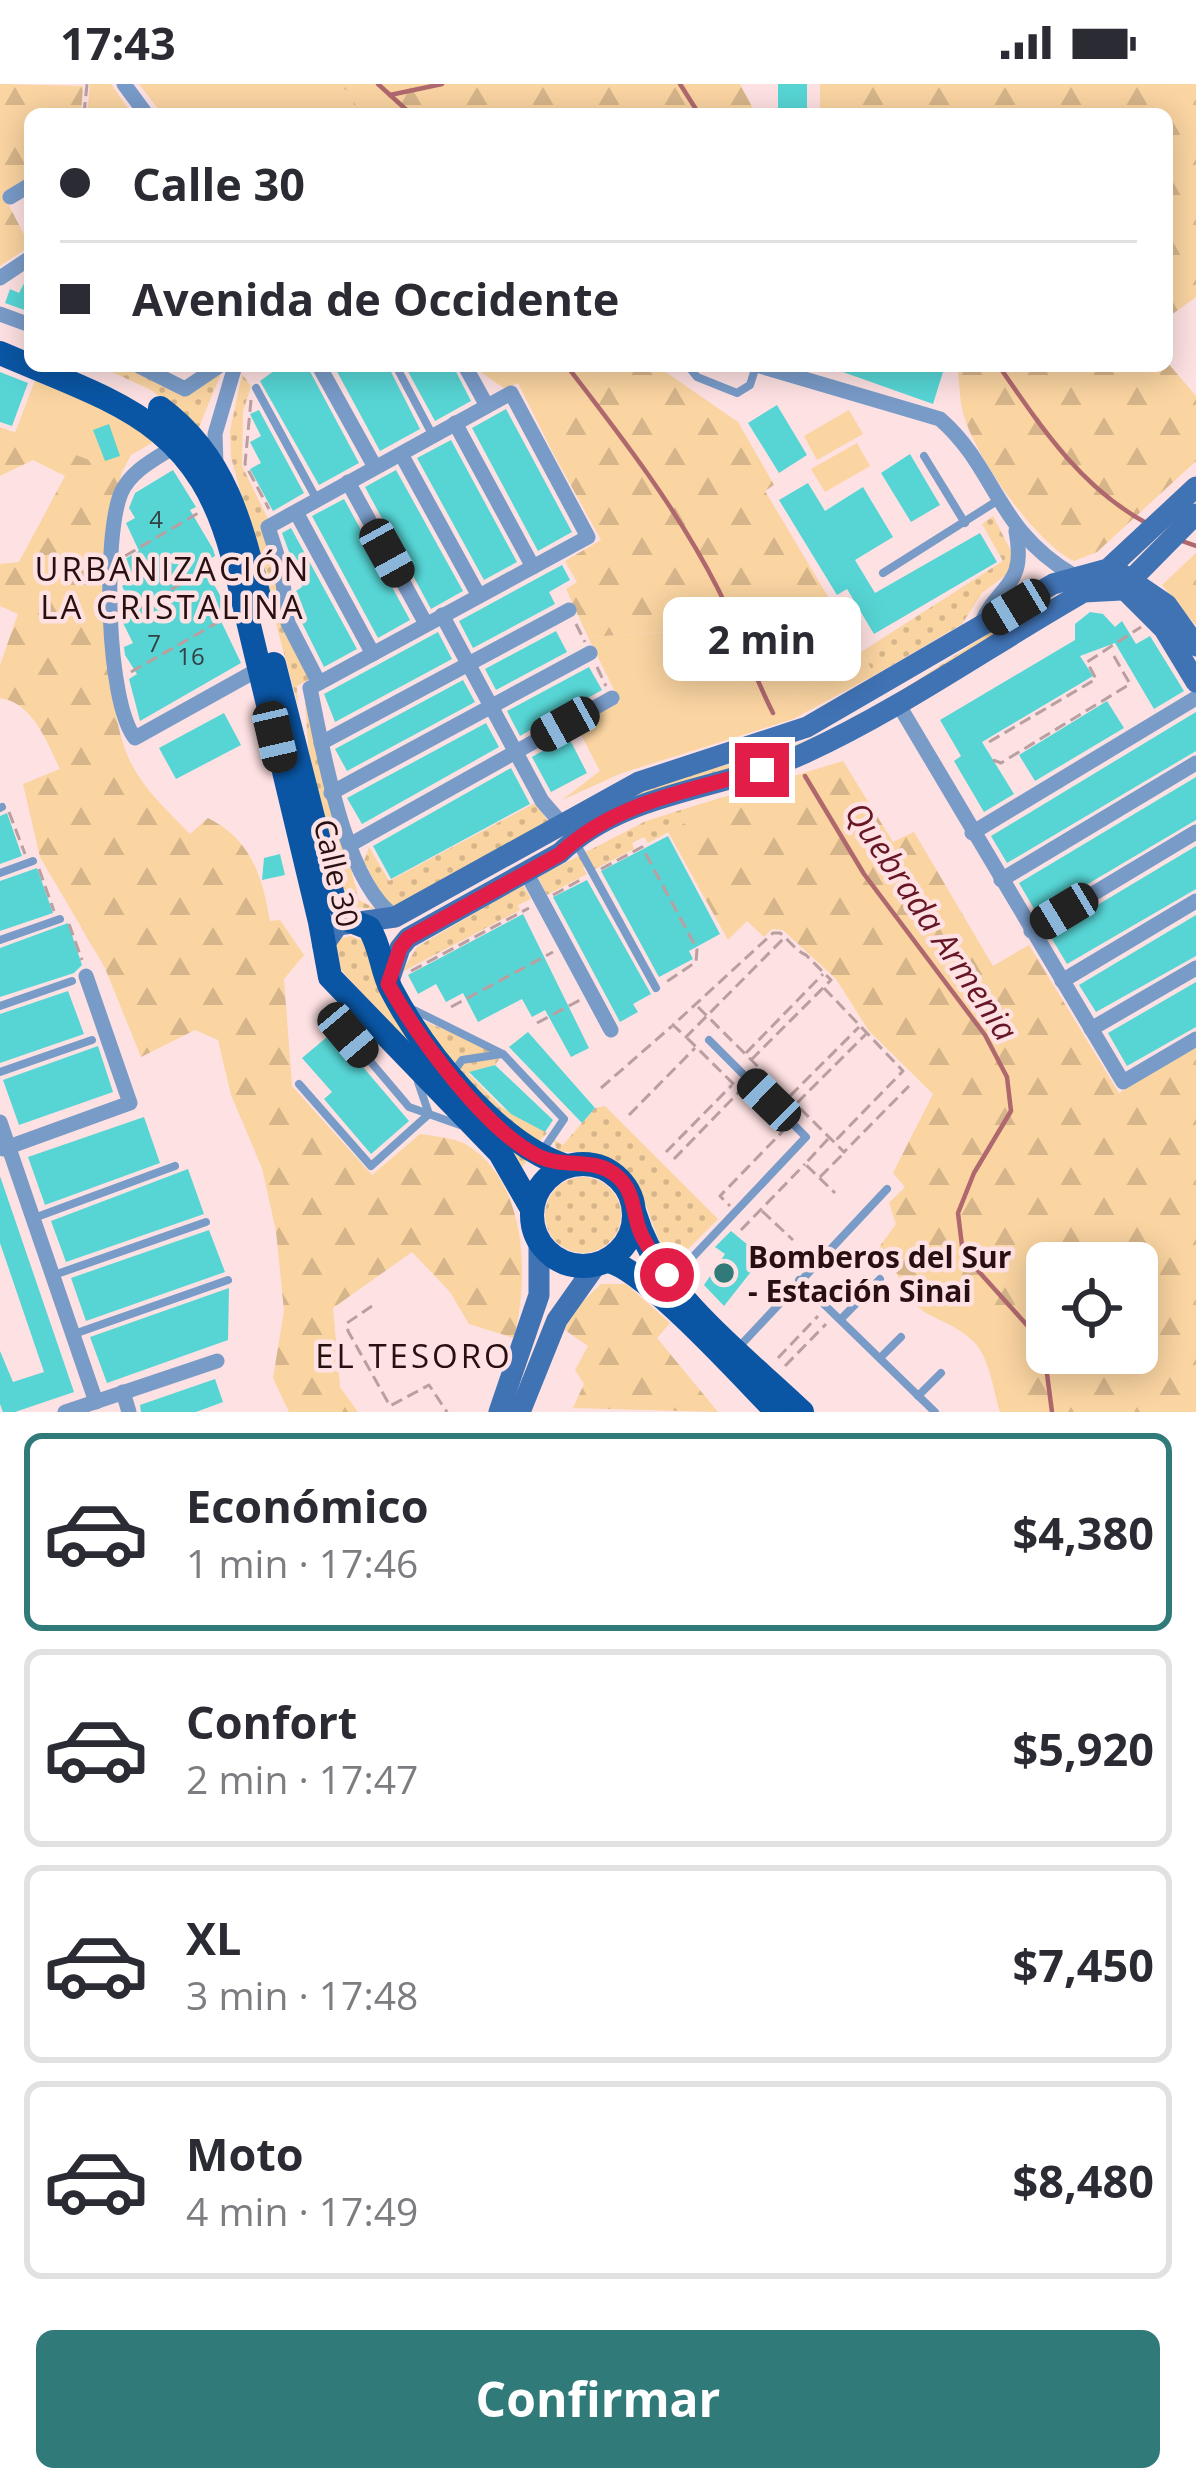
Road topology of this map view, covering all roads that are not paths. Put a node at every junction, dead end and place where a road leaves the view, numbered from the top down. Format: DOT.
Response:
graph roads {
  1 [pos="24,189"];
  2 [pos="10,197"];
  3 [pos="45,372"];
  4 [pos="86,372"];
  5 [pos="151,372"];
  6 [pos="205,372"];
  7 [pos="233,372"];
  8 [pos="323,372"];
  9 [pos="399,372"];
  10 [pos="468,372"];
  11 [pos="693,372"];
  12 [pos="755,372"];
  13 [pos="779,372"];
  14 [pos="256,388"];
  15 [pos="487,406"];
  16 [pos="454,424"];
  17 [pos="433,435"];
  18 [pos="177,445"];
  19 [pos="401,454"];
  20 [pos="924,456"];
  21 [pos="375,467"];
  22 [pos="216,468"];
  23 [pos="348,482"];
  24 [pos="1196,487"];
  25 [pos="317,500"];
  26 [pos="997,501"];
  27 [pos="296,512"];
  28 [pos="1196,514"];
  29 [pos="964,523"];
  30 [pos="1016,531"];
  31 [pos="532,567"];
  32 [pos="1126,570"];
  33 [pos="884,573"];
  34 [pos="1073,574"];
  35 [pos="479,596"];
  36 [pos="568,610"];
  37 [pos="442,615"];
  38 [pos="426,624"];
  39 [pos="978,630"];
  40 [pos="1196,646"];
  41 [pos="374,653"];
  42 [pos="590,653"];
  43 [pos="468,663"];
  44 [pos="259,669"];
  45 [pos="1196,682"];
  46 [pos="315,686"];
  47 [pos="612,698"];
  48 [pos="1196,698"];
  49 [pos="897,702"];
  50 [pos="492,706"];
  51 [pos="321,743"];
  52 [pos="515,750"];
  53 [pos="1196,763"];
  54 [pos="332,793"];
  55 [pos="568,831"];
  56 [pos="1196,832"];
  57 [pos="972,833"];
  58 [pos="353,844"];
  59 [pos="33,862"];
  60 [pos="526,872"];
  61 [pos="0,873"];
  62 [pos="1001,880"];
  63 [pos="1196,901"];
  64 [pos="395,917"];
  65 [pos="60,919"];
  66 [pos="349,920"];
  67 [pos="1030,931"];
  68 [pos="0,940"];
  69 [pos="323,946"];
  70 [pos="1196,968"];
  71 [pos="79,979"];
  72 [pos="1061,981"];
  73 [pos="339,988"];
  74 [pos="656,988"];
  75 [pos="394,994"];
  76 [pos="0,1006"];
  77 [pos="1091,1029"];
  78 [pos="611,1030"];
  79 [pos="1196,1039"];
  80 [pos="92,1040"];
  81 [pos="709,1040"];
  82 [pos="503,1054"];
  83 [pos="415,1069"];
  84 [pos="0,1072"];
  85 [pos="453,1077"];
  86 [pos="298,1084"];
  87 [pos="429,1114"];
  88 [pos="0,1122"];
  89 [pos="478,1132"];
  90 [pos="4,1149"];
  91 [pos="540,1157"];
  92 [pos="175,1166"];
  93 [pos="566,1166"];
  94 [pos="887,1189"];
  95 [pos="532,1209"];
  96 [pos="635,1214"];
  97 [pos="33,1218"];
  98 [pos="206,1222"];
  99 [pos="538,1240"];
  100 [pos="602,1263"];
  101 [pos="52,1275"];
  102 [pos="880,1279"];
  103 [pos="229,1280"];
  104 [pos="671,1280"];
  105 [pos="799,1280"];
  106 [pos="835,1313"];
  107 [pos="73,1335"];
  108 [pos="901,1336"];
  109 [pos="737,1349"];
  110 [pos="880,1358"];
  111 [pos="217,1361"];
  112 [pos="941,1373"];
  113 [pos="123,1392"];
  114 [pos="918,1396"];
  115 [pos="96,1402"];
  116 [pos="65,1412"];
  117 [pos="129,1412"];
  118 [pos="499,1412"];
  119 [pos="520,1412"];
  120 [pos="777,1412"];
  121 [pos="802,1412"];
  122 [pos="935,1412"];
  1 -- 2 [label="street"];
  3 -- 18 [label="main road, Calle 30"];
  4 -- 22 [label="main road, Calle 30"];
  5 -- 6 [label="street"];
  7 -- 22 [label="street"];
  8 -- 21 [label="street"];
  9 -- 17 [label="lane"];
  10 -- 15 [label="street"];
  11 -- 12 [label="lane"];
  13 -- 26 [label="street"];
  14 -- 25 [label="lane"];
  15 -- 16 [label="street"];
  15 -- 31 [label="street"];
  16 -- 17 [label="street"];
  16 -- 31 [label="street"];
  17 -- 19 [label="street"];
  18 -- 44 [label="main road, Calle 30"];
  18 -- 44 [label="street"];
  19 -- 21 [label="street"];
  19 -- 35 [label="street"];
  20 -- 29 [label="lane"];
  21 -- 23 [label="street"];
  22 -- 66 [label="main road, Calle 30"];
  23 -- 25 [label="street"];
  23 -- 38 [label="street"];
  24 -- 32 [label="main road"];
  25 -- 27 [label="street"];
  26 -- 29 [label="lane"];
  26 -- 30 [label="street"];
  27 -- 41 [label="street"];
  27 -- 46 [label="street"];
  28 -- 32 [label="main road"];
  29 -- 33 [label="lane"];
  30 -- 34 [label="street"];
  30 -- 39 [label="street"];
  31 -- 35 [label="street"];
  32 -- 34 [label="main road"];
  32 -- 40 [label="main road"];
  32 -- 45 [label="main road"];
  32 -- 49 [label="main road"];
  34 -- 39 [label="main road"];
  35 -- 37 [label="street"];
  36 -- 43 [label="street"];
  37 -- 38 [label="street"];
  37 -- 43 [label="street"];
  38 -- 41 [label="street"];
  39 -- 55 [label="main road"];
  41 -- 46 [label="street"];
  42 -- 50 [label="street"];
  43 -- 50 [label="street"];
  43 -- 51 [label="street"];
  44 -- 69 [label="main road, Calle 30"];
  46 -- 51 [label="street"];
  47 -- 52 [label="street"];
  48 -- 57 [label="street"];
  49 -- 55 [label="main road"];
  49 -- 57 [label="street"];
  50 -- 52 [label="street"];
  50 -- 54 [label="street"];
  51 -- 54 [label="street"];
  52 -- 55 [label="street"];
  52 -- 58 [label="street"];
  53 -- 62 [label="street"];
  54 -- 58 [label="street"];
  55 -- 60 [label="main road"];
  55 -- 64 [label="main road"];
  55 -- 74 [label="lane"];
  56 -- 67 [label="street"];
  57 -- 62 [label="street"];
  58 -- 64 [label="street"];
  59 -- 61 [label="lane"];
  60 -- 75 [label="main road"];
  60 -- 78 [label="street"];
  62 -- 67 [label="street"];
  63 -- 72 [label="street"];
  64 -- 66 [label="main road"];
  65 -- 68 [label="lane"];
  66 -- 69 [label="main road"];
  66 -- 75 [label="main road, Calle 30"];
  67 -- 72 [label="street"];
  69 -- 73 [label="main road, Calle 30"];
  70 -- 77 [label="street"];
  71 -- 76 [label="lane"];
  71 -- 90 [label="street"];
  72 -- 77 [label="street"];
  73 -- 83 [label="main road, Calle 30"];
  73 -- 87 [label="lane"];
  75 -- 82 [label="lane"];
  75 -- 85 [label="main road, Calle 30"];
  77 -- 79 [label="street"];
  80 -- 84 [label="lane"];
  81 -- 104 [label="lane"];
  82 -- 85 [label="lane"];
  82 -- 91 [label="lane"];
  83 -- 87 [label="lane"];
  83 -- 89 [label="main road, Calle 30"];
  85 -- 91 [label="main road, Calle 30"];
  86 -- 87 [label="lane"];
  87 -- 89 [label="lane"];
  88 -- 90 [label="street"];
  89 -- 95 [label="main road, Calle 30"];
  90 -- 97 [label="street"];
  91 -- 93 [label="main road, Calle 30"];
  92 -- 97 [label="lane"];
  93 -- 95 [label="main road"];
  93 -- 96 [label="main road"];
  94 -- 105 [label="lane"];
  95 -- 99 [label="main road"];
  96 -- 100 [label="main road"];
  96 -- 104 [label="main road"];
  97 -- 101 [label="street"];
  98 -- 101 [label="lane"];
  99 -- 100 [label="main road"];
  99 -- 118 [label="main road"];
  100 -- 119 [label="main road"];
  100 -- 120 [label="main road"];
  101 -- 107 [label="street"];
  102 -- 106 [label="lane"];
  103 -- 107 [label="lane"];
  104 -- 109 [label="main road"];
  105 -- 106 [label="lane"];
  105 -- 109 [label="lane"];
  106 -- 110 [label="lane"];
  107 -- 115 [label="street"];
  108 -- 110 [label="lane"];
  109 -- 121 [label="main road"];
  110 -- 114 [label="lane"];
  111 -- 113 [label="street"];
  112 -- 114 [label="lane"];
  113 -- 115 [label="street"];
  113 -- 117 [label="street"];
  114 -- 122 [label="lane"];
  115 -- 116 [label="street"];
}
